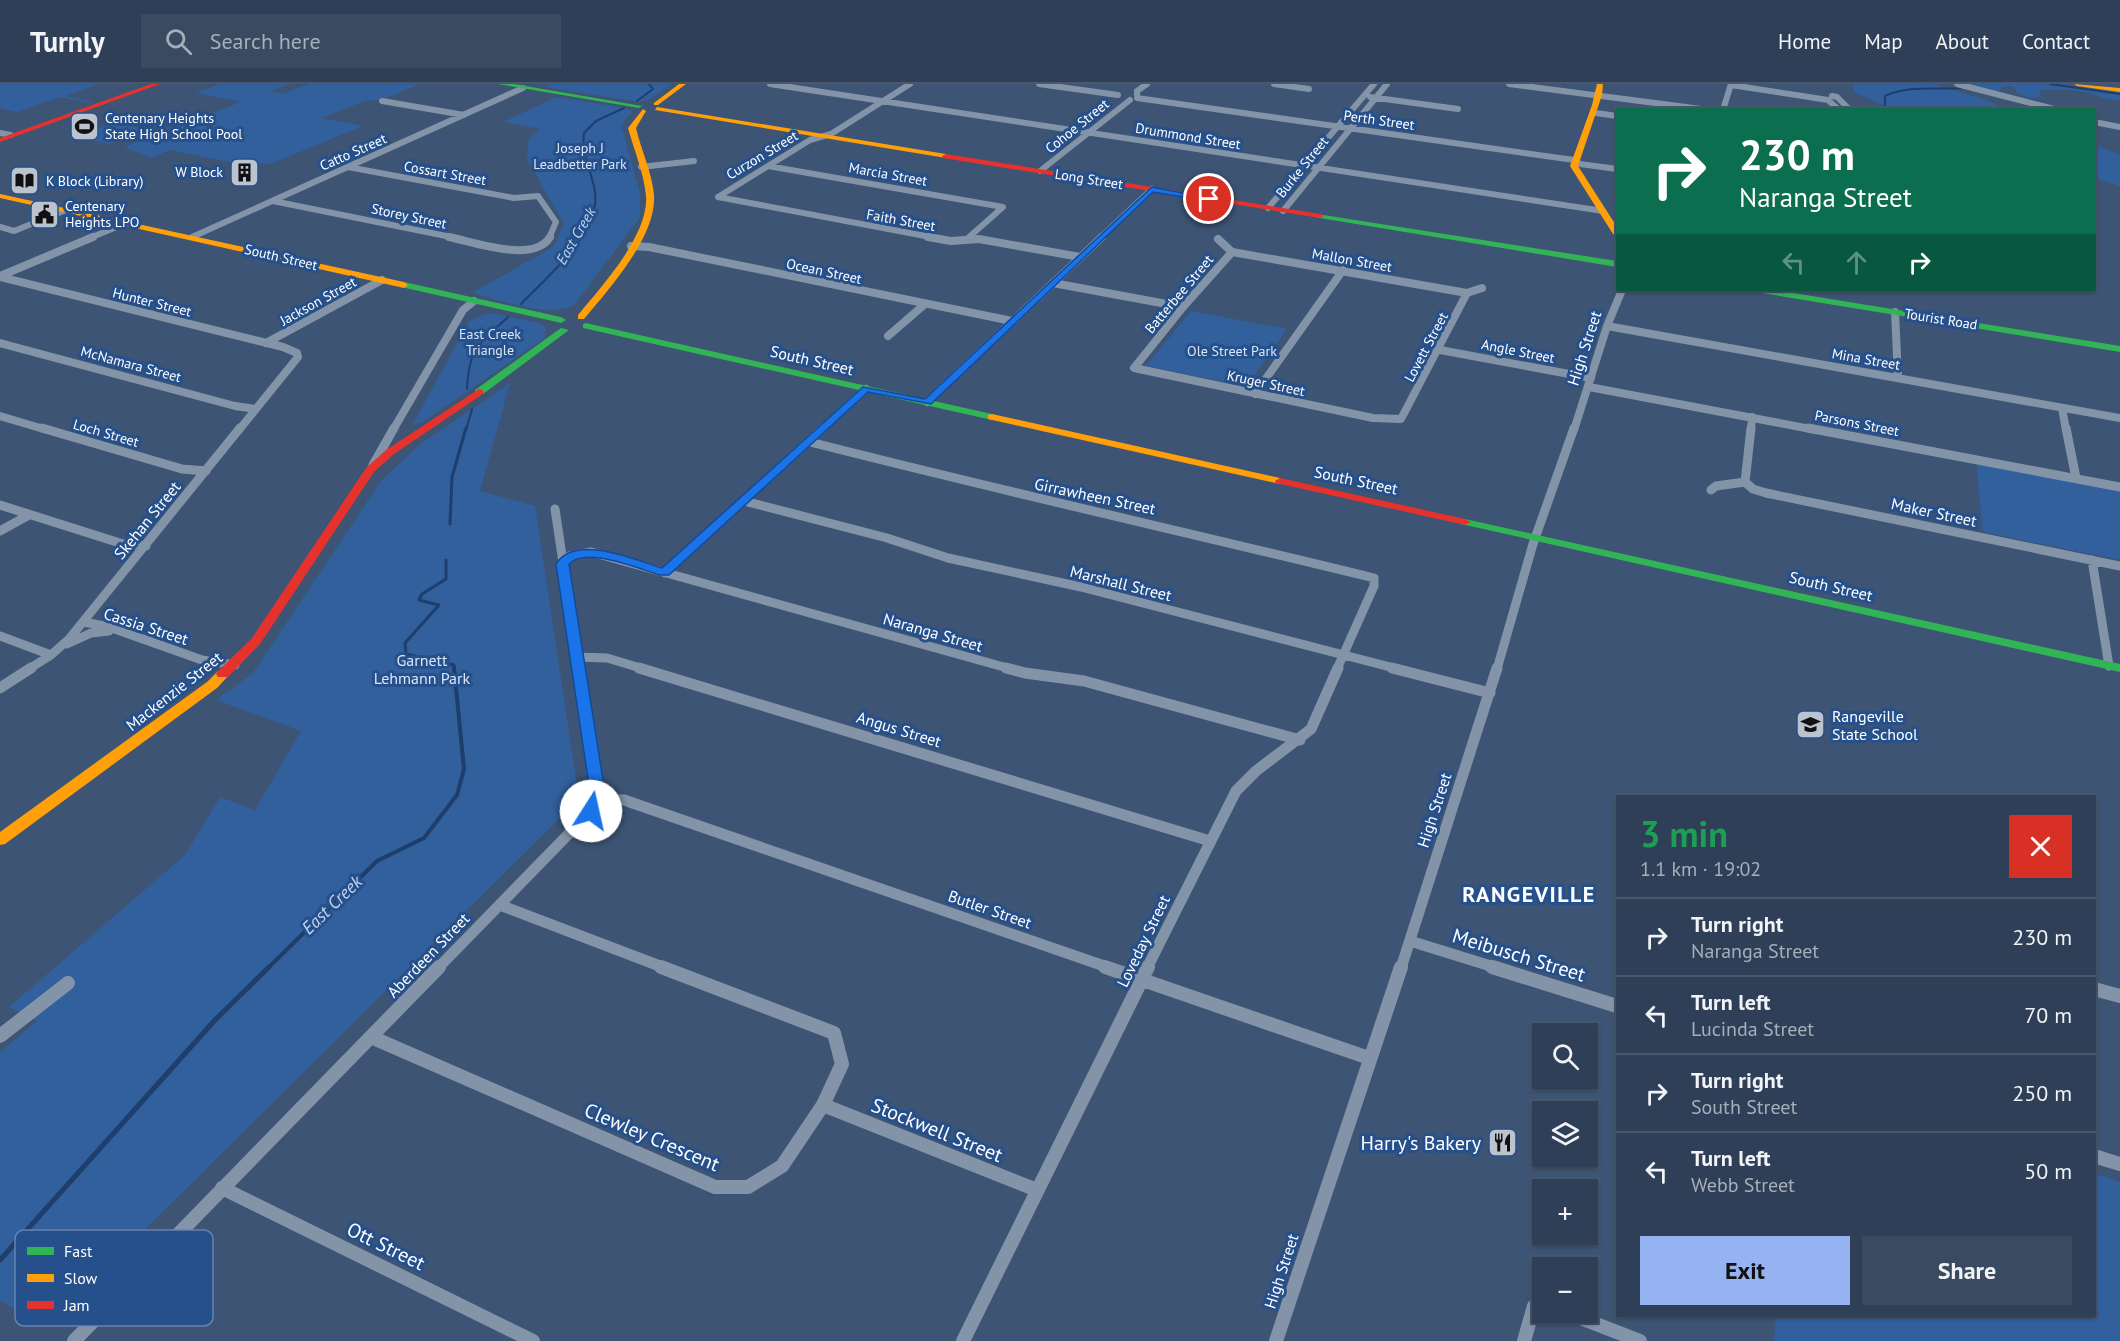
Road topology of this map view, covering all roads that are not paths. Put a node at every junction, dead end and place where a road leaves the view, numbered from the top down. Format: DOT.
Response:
graph roads {
  1 [pos="157,84"];
  2 [pos="501,84"];
  3 [pos="683,84"];
  4 [pos="770,84"];
  5 [pos="901,84"];
  6 [pos="910,84"];
  7 [pos="1039,84"];
  8 [pos="1136,84"];
  9 [pos="1146,84"];
  10 [pos="1274,84"];
  11 [pos="1374,84"];
  12 [pos="1387,84"];
  13 [pos="1509,84"];
  14 [pos="1957,84"];
  15 [pos="2077,84"];
  16 [pos="1731,85"];
  17 [pos="523,88"];
  18 [pos="1309,89"];
  19 [pos="1600,90"];
  20 [pos="2120,90"];
  21 [pos="1822,94"];
  22 [pos="1123,96"];
  23 [pos="1137,96"];
  24 [pos="1364,96"];
  25 [pos="1376,98"];
  26 [pos="875,100"];
  27 [pos="381,101"];
  28 [pos="882,101"];
  29 [pos="657,107"];
  30 [pos="641,108"];
  31 [pos="1698,108"];
  32 [pos="1724,108"];
  33 [pos="1837,108"];
  34 [pos="1848,108"];
  35 [pos="2050,108"];
  36 [pos="1458,109"];
  37 [pos="1596,113"];
  38 [pos="465,115"];
  39 [pos="1616,116"];
  40 [pos="1095,117"];
  41 [pos="2096,122"];
  42 [pos="1335,126"];
  43 [pos="2120,127"];
  44 [pos="1349,128"];
  45 [pos="1078,131"];
  46 [pos="1087,132"];
  47 [pos="821,135"];
  48 [pos="4,136"];
  49 [pos="1574,160"];
  50 [pos="694,161"];
  51 [pos="1305,165"];
  52 [pos="768,166"];
  53 [pos="348,167"];
  54 [pos="641,167"];
  55 [pos="1318,168"];
  56 [pos="1616,169"];
  57 [pos="1036,170"];
  58 [pos="1152,189"];
  59 [pos="0,196"];
  60 [pos="718,197"];
  61 [pos="273,201"];
  62 [pos="1268,208"];
  63 [pos="66,210"];
  64 [pos="1283,211"];
  65 [pos="1603,211"];
  66 [pos="126,223"];
  67 [pos="0,228"];
  68 [pos="1616,232"];
  69 [pos="192,237"];
  70 [pos="968,238"];
  71 [pos="1218,239"];
  72 [pos="631,246"];
  73 [pos="541,248"];
  74 [pos="1233,252"];
  75 [pos="1080,257"];
  76 [pos="1616,266"];
  77 [pos="1342,270"];
  78 [pos="0,277"];
  79 [pos="382,280"];
  80 [pos="1053,283"];
  81 [pos="1482,288"];
  82 [pos="1622,291"];
  83 [pos="1768,291"];
  84 [pos="1467,293"];
  85 [pos="474,301"];
  86 [pos="925,304"];
  87 [pos="1183,307"];
  88 [pos="1895,312"];
  89 [pos="583,321"];
  90 [pos="1012,321"];
  91 [pos="563,325"];
  92 [pos="1607,326"];
  93 [pos="888,336"];
  94 [pos="0,343"];
  95 [pos="266,343"];
  96 [pos="2120,349"];
  97 [pos="1440,350"];
  98 [pos="297,353"];
  99 [pos="1134,368"];
  100 [pos="1898,378"];
  101 [pos="1590,382"];
  102 [pos="866,389"];
  103 [pos="1255,394"];
  104 [pos="927,402"];
  105 [pos="2062,408"];
  106 [pos="256,409"];
  107 [pos="0,416"];
  108 [pos="1752,417"];
  109 [pos="2120,418"];
  110 [pos="1393,420"];
  111 [pos="393,431"];
  112 [pos="411,437"];
  113 [pos="810,442"];
  114 [pos="206,471"];
  115 [pos="370,471"];
  116 [pos="2076,478"];
  117 [pos="1745,482"];
  118 [pos="2120,486"];
  119 [pos="1711,490"];
  120 [pos="744,501"];
  121 [pos="0,505"];
  122 [pos="555,509"];
  123 [pos="29,515"];
  124 [pos="0,531"];
  125 [pos="1537,537"];
  126 [pos="146,546"];
  127 [pos="2092,560"];
  128 [pos="562,564"];
  129 [pos="2120,566"];
  130 [pos="665,573"];
  131 [pos="1374,578"];
  132 [pos="84,622"];
  133 [pos="118,630"];
  134 [pos="0,636"];
  135 [pos="61,646"];
  136 [pos="51,655"];
  137 [pos="1344,655"];
  138 [pos="577,657"];
  139 [pos="235,665"];
  140 [pos="2114,667"];
  141 [pos="0,688"];
  142 [pos="1490,693"];
  143 [pos="1300,740"];
  144 [pos="598,799"];
  145 [pos="0,840"];
  146 [pos="1210,840"];
  147 [pos="500,905"];
  148 [pos="1410,941"];
  149 [pos="1143,979"];
  150 [pos="68,983"];
  151 [pos="2096,990"];
  152 [pos="2120,996"];
  153 [pos="1616,1006"];
  154 [pos="0,1036"];
  155 [pos="371,1037"];
  156 [pos="1369,1058"];
  157 [pos="823,1105"];
  158 [pos="2096,1156"];
  159 [pos="2120,1164"];
  160 [pos="222,1188"];
  161 [pos="1037,1190"];
  162 [pos="181,1230"];
  163 [pos="1532,1322"];
  164 [pos="1593,1323"];
  165 [pos="89,1326"];
  166 [pos="74,1341"];
  167 [pos="533,1341"];
  168 [pos="963,1341"];
  169 [pos="1276,1341"];
  170 [pos="1524,1341"];
  171 [pos="1640,1341"];
  1 -- 48 [label="main road"];
  2 -- 17 [label="main road"];
  3 -- 29 [label="main road"];
  4 -- 26 [label="street, Drummond Street"];
  5 -- 26 [label="street, Curzon Street"];
  6 -- 28 [label="street, Curzon Street"];
  7 -- 22 [label="street"];
  8 -- 22 [label="street, Cohoe Street"];
  9 -- 23 [label="street"];
  10 -- 18 [label="street"];
  11 -- 24 [label="street, Burke Street"];
  12 -- 25 [label="street, Burke Street"];
  13 -- 19 [label="street"];
  14 -- 35 [label="street"];
  15 -- 20 [label="main road"];
  16 -- 32 [label="street"];
  16 -- 33 [label="street"];
  17 -- 30 [label="main road"];
  17 -- 38 [label="street, Catto Street"];
  19 -- 31 [label="street"];
  19 -- 37 [label="main road"];
  21 -- 34 [label="street"];
  22 -- 23 [label="street, Perth Street"];
  22 -- 46 [label="street, Cohoe Street"];
  23 -- 42 [label="street, Perth Street"];
  24 -- 25 [label="street"];
  24 -- 42 [label="street, Burke Street"];
  25 -- 36 [label="street"];
  25 -- 44 [label="street, Burke Street"];
  26 -- 28 [label="street, Drummond Street"];
  26 -- 47 [label="street, Curzon Street"];
  27 -- 38 [label="street"];
  28 -- 45 [label="street, Drummond Street"];
  28 -- 47 [label="street, Curzon Street"];
  29 -- 30 [label="main road"];
  29 -- 47 [label="main road, Long Street"];
  30 -- 54 [label="main road"];
  37 -- 39 [label="street"];
  37 -- 49 [label="main road"];
  38 -- 53 [label="street, Catto Street"];
  40 -- 45 [label="street, Cohoe Street"];
  41 -- 43 [label="street"];
  42 -- 44 [label="street, Perth Street"];
  42 -- 51 [label="street, Burke Street"];
  44 -- 49 [label="street, Perth Street"];
  44 -- 55 [label="street, Burke Street"];
  45 -- 46 [label="street, Drummond Street"];
  45 -- 57 [label="street, Cohoe Street"];
  46 -- 51 [label="street, Drummond Street"];
  46 -- 57 [label="street, Cohoe Street"];
  47 -- 52 [label="street, Curzon Street"];
  47 -- 57 [label="main road, Long Street"];
  49 -- 56 [label="street, Perth Street"];
  49 -- 65 [label="main road"];
  50 -- 54 [label="street"];
  51 -- 55 [label="street, Drummond Street"];
  51 -- 62 [label="street, Burke Street"];
  52 -- 60 [label="street, Curzon Street"];
  52 -- 70 [label="street, Marcia Street"];
  53 -- 61 [label="street, Catto Street"];
  53 -- 73 [label="street, Cossart Street"];
  54 -- 72 [label="main road"];
  55 -- 64 [label="street, Burke Street"];
  55 -- 65 [label="street, Drummond Street"];
  57 -- 58 [label="main road, Long Street"];
  58 -- 62 [label="main road, Long Street"];
  58 -- 75 [label="street"];
  59 -- 63 [label="main road, South Street"];
  60 -- 70 [label="street, Faith Street"];
  61 -- 69 [label="street, Catto Street"];
  61 -- 73 [label="street, Storey Street"];
  62 -- 64 [label="main road, Long Street"];
  63 -- 66 [label="main road, South Street"];
  63 -- 67 [label="street"];
  64 -- 76 [label="main road, Long Street"];
  65 -- 68 [label="main road"];
  66 -- 69 [label="main road, South Street"];
  66 -- 78 [label="street"];
  69 -- 79 [label="main road, South Street"];
  70 -- 75 [label="street, Faith Street"];
  71 -- 74 [label="street, Batterbee Street"];
  72 -- 86 [label="street, Ocean Street"];
  72 -- 89 [label="main road"];
  74 -- 77 [label="street, Mallon Street"];
  74 -- 87 [label="street, Batterbee Street"];
  75 -- 80 [label="street"];
  77 -- 84 [label="street, Mallon Street"];
  77 -- 103 [label="street"];
  78 -- 95 [label="street, Hunter Street"];
  79 -- 85 [label="main road, South Street"];
  79 -- 95 [label="street, Jackson Street"];
  80 -- 87 [label="street"];
  80 -- 90 [label="street"];
  81 -- 84 [label="street"];
  82 -- 92 [label="street, High Street"];
  83 -- 88 [label="main road, Tourist Road"];
  84 -- 97 [label="street, Lovett Street"];
  85 -- 91 [label="main road, South Street"];
  85 -- 111 [label="street, Mackenzie Street"];
  86 -- 90 [label="street, Ocean Street"];
  86 -- 93 [label="street"];
  87 -- 99 [label="street, Batterbee Street"];
  88 -- 96 [label="main road, Tourist Road"];
  88 -- 100 [label="street"];
  89 -- 91 [label="main road"];
  89 -- 102 [label="main road, South Street"];
  90 -- 104 [label="street"];
  91 -- 112 [label="main road, Mackenzie Street"];
  92 -- 100 [label="street, Mina Street"];
  92 -- 101 [label="street, High Street"];
  94 -- 106 [label="street, McNamara Street"];
  95 -- 98 [label="street, Hunter Street"];
  97 -- 101 [label="street, Angle Street"];
  97 -- 110 [label="street, Lovett Street"];
  98 -- 106 [label="street, Skehan Street"];
  99 -- 103 [label="street, Kruger Street"];
  100 -- 105 [label="street, Mina Street"];
  101 -- 108 [label="street, Parsons Street"];
  101 -- 125 [label="street, High Street"];
  102 -- 104 [label="main road, South Street"];
  102 -- 113 [label="street"];
  103 -- 110 [label="street, Kruger Street"];
  104 -- 125 [label="main road, South Street"];
  105 -- 109 [label="street, Mina Street"];
  105 -- 116 [label="street"];
  106 -- 114 [label="street, Skehan Street"];
  107 -- 114 [label="street, Loch Street"];
  108 -- 116 [label="street, Parsons Street"];
  108 -- 117 [label="street"];
  111 -- 112 [label="street"];
  111 -- 115 [label="street, Mackenzie Street"];
  112 -- 115 [label="main road, Mackenzie Street"];
  113 -- 120 [label="street"];
  113 -- 131 [label="street, Girrawheen Street"];
  114 -- 126 [label="street, Skehan Street"];
  115 -- 139 [label="main road, Mackenzie Street"];
  116 -- 118 [label="street, Parsons Street"];
  117 -- 119 [label="street"];
  117 -- 127 [label="street, Maker Street"];
  120 -- 130 [label="street"];
  120 -- 137 [label="street, Marshall Street"];
  121 -- 123 [label="street"];
  122 -- 128 [label="street"];
  123 -- 124 [label="street"];
  123 -- 126 [label="street"];
  125 -- 140 [label="main road, South Street"];
  125 -- 142 [label="street, High Street"];
  126 -- 132 [label="street, Skehan Street"];
  127 -- 129 [label="street, Maker Street"];
  127 -- 140 [label="street"];
  128 -- 130 [label="street, Naranga Street"];
  128 -- 138 [label="street"];
  130 -- 143 [label="street, Naranga Street"];
  131 -- 137 [label="street, Loveday Street"];
  132 -- 133 [label="street, Cassia Street"];
  132 -- 135 [label="street, Skehan Street"];
  133 -- 135 [label="street"];
  133 -- 139 [label="street, Cassia Street"];
  134 -- 136 [label="street"];
  135 -- 136 [label="street, Skehan Street"];
  136 -- 141 [label="street, Skehan Street"];
  137 -- 142 [label="street, Marshall Street"];
  137 -- 143 [label="street, Loveday Street"];
  138 -- 144 [label="street"];
  138 -- 146 [label="street, Angus Street"];
  139 -- 145 [label="main road, Mackenzie Street"];
  142 -- 148 [label="street, High Street"];
  143 -- 146 [label="street, Loveday Street"];
  144 -- 147 [label="street, Aberdeen Street"];
  144 -- 149 [label="street, Butler Street"];
  146 -- 149 [label="street, Loveday Street"];
  147 -- 155 [label="street, Aberdeen Street"];
  147 -- 157 [label="street, Clewley Crescent"];
  148 -- 153 [label="street, Meibusch Street"];
  148 -- 156 [label="street, High Street"];
  149 -- 156 [label="street, Butler Street"];
  149 -- 161 [label="street, Loveday Street"];
  150 -- 154 [label="street"];
  151 -- 152 [label="street"];
  155 -- 157 [label="street, Clewley Crescent"];
  155 -- 160 [label="street, Aberdeen Street"];
  156 -- 169 [label="street, High Street"];
  157 -- 161 [label="street, Stockwell Street"];
  158 -- 159 [label="street"];
  160 -- 162 [label="street, Aberdeen Street"];
  160 -- 167 [label="street, Ott Street"];
  161 -- 168 [label="street, Loveday Street"];
  163 -- 170 [label="street"];
  164 -- 171 [label="street"];
  165 -- 166 [label="street, Aberdeen Street"];
}
